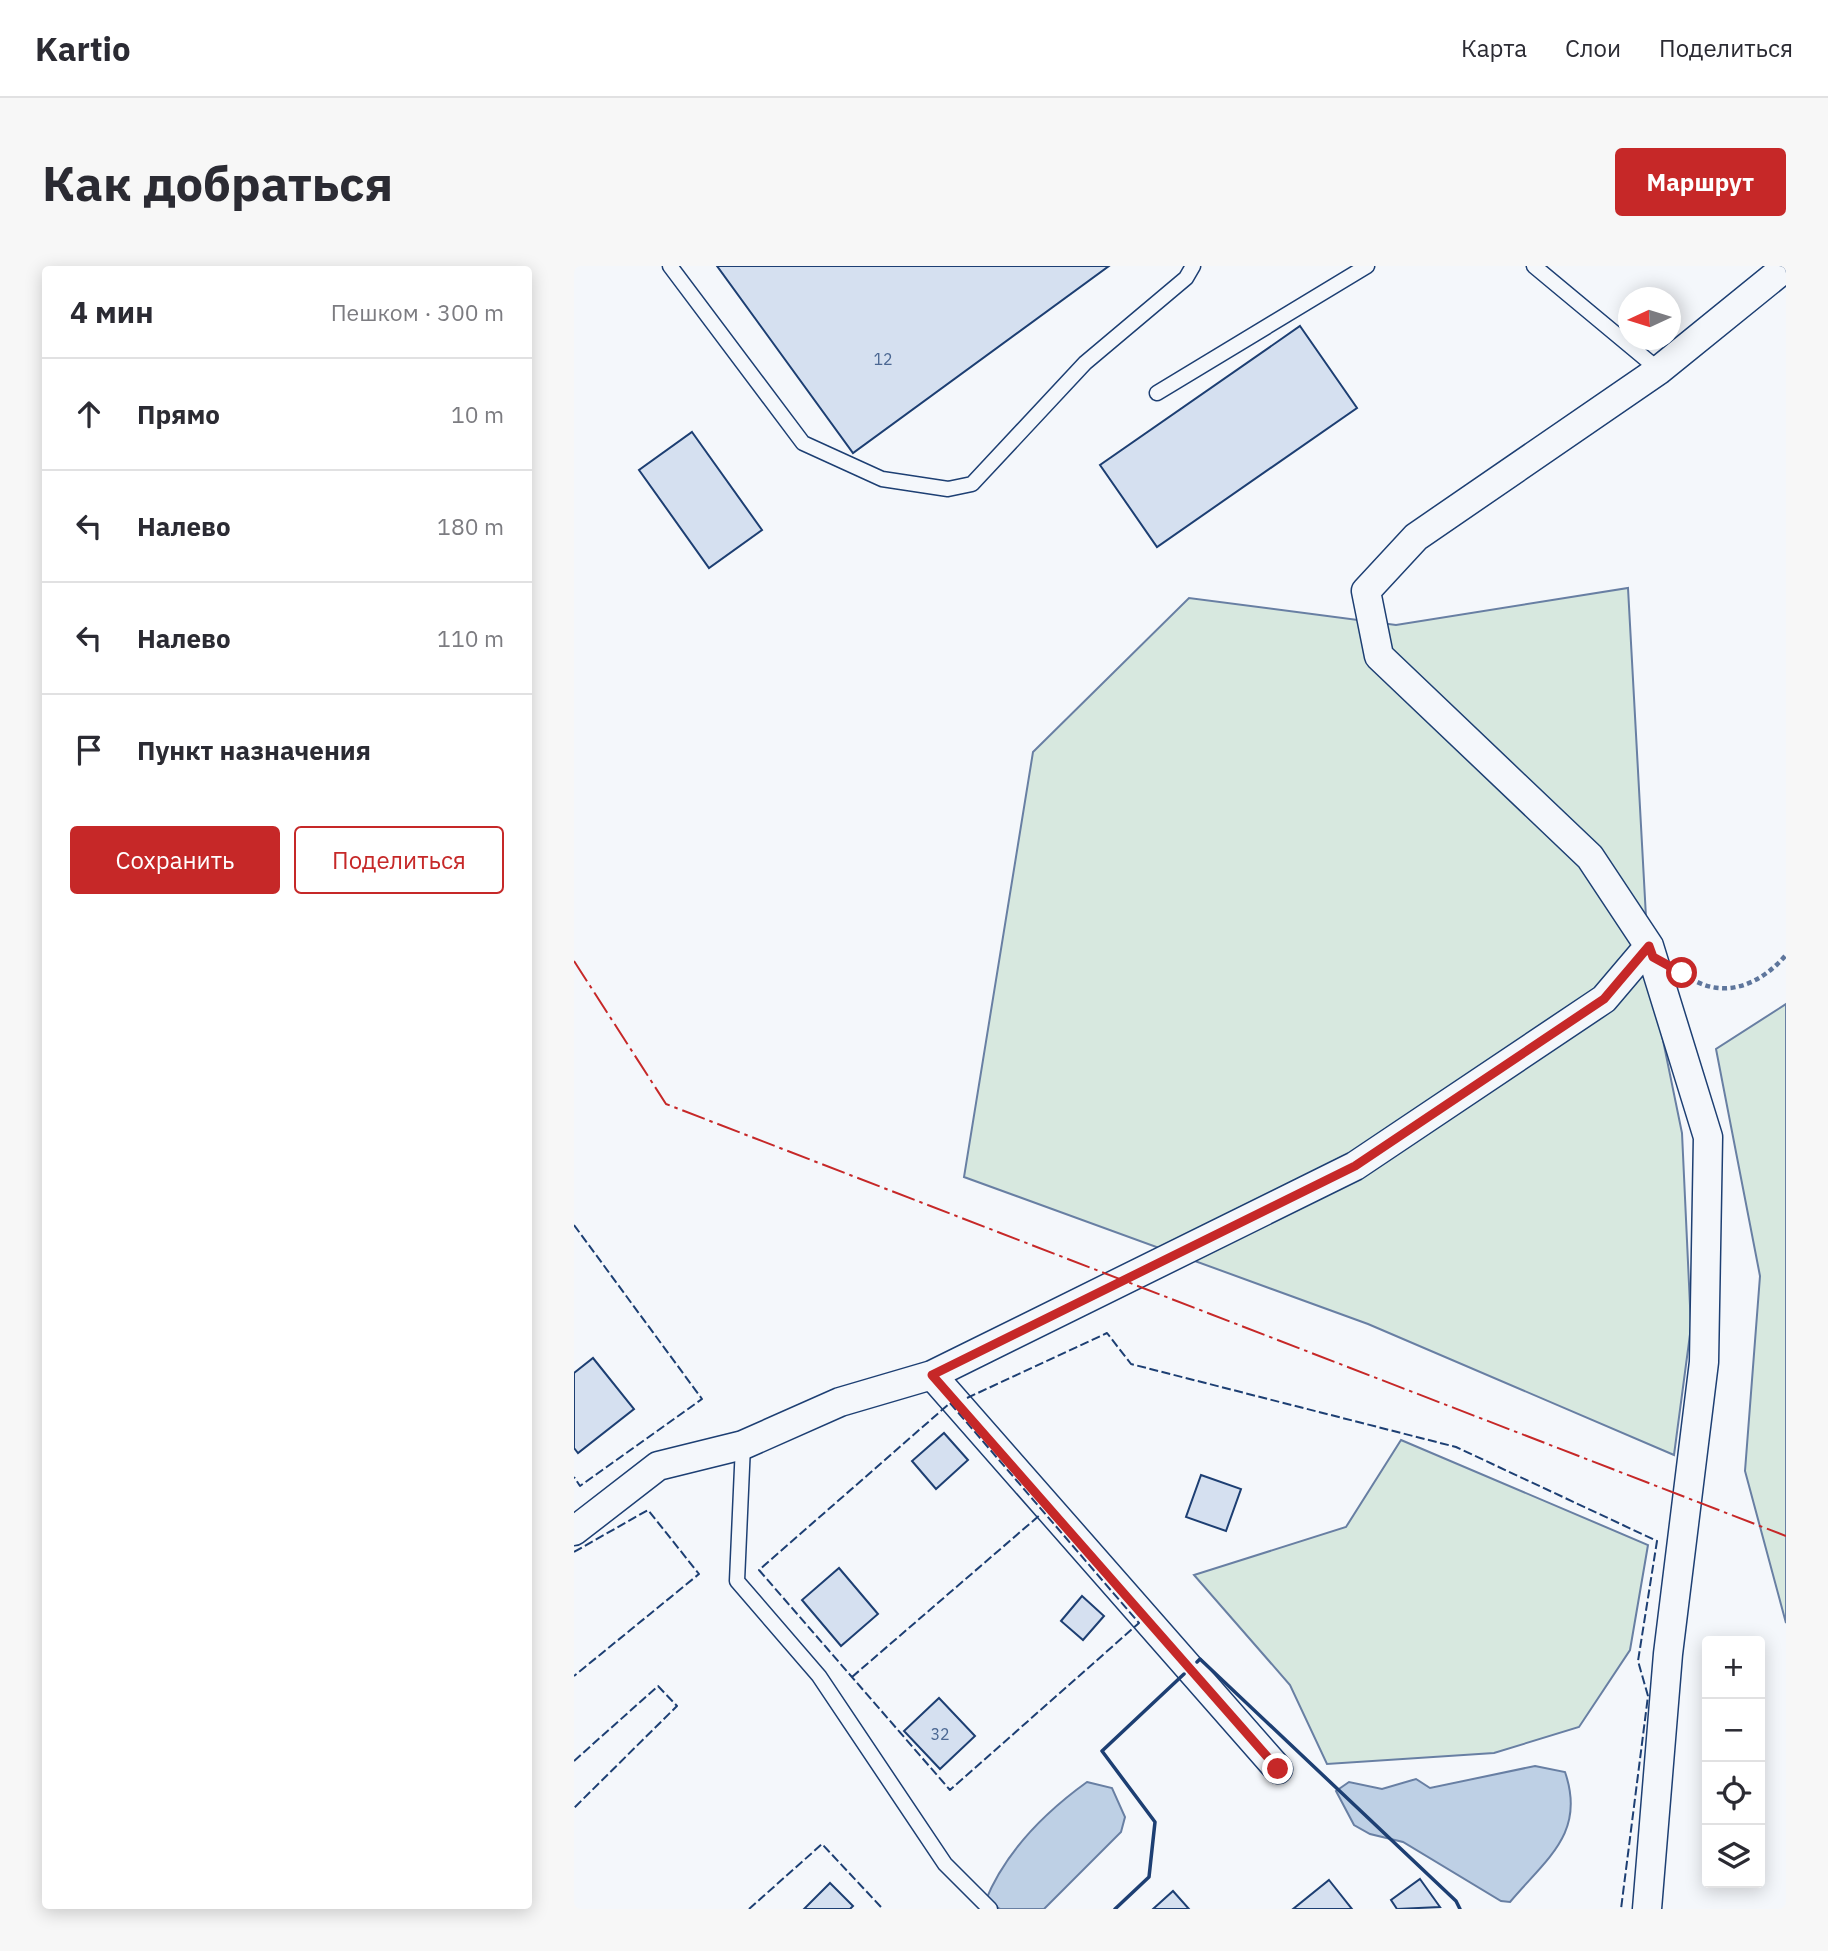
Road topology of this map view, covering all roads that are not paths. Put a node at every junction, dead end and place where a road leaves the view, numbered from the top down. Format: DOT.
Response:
graph roads {
  1 [pos="670,266"];
  2 [pos="1193,266"];
  3 [pos="1367,266"];
  4 [pos="1534,266"];
  5 [pos="1786,267"];
  6 [pos="1659,370"];
  7 [pos="1157,393"];
  8 [pos="1651,951"];
  9 [pos="932,1375"];
  10 [pos="743,1445"];
  11 [pos="574,1531"];
  12 [pos="1278,1769"];
  13 [pos="990,1909"];
  14 [pos="1647,1909"];
  1 -- 2 [label="lane"];
  3 -- 7 [label="lane"];
  4 -- 6 [label="lane"];
  5 -- 6 [label="street"];
  6 -- 8 [label="street"];
  8 -- 9 [label="street"];
  8 -- 14 [label="street"];
  9 -- 10 [label="street"];
  9 -- 12 [label="street"];
  10 -- 11 [label="street"];
  10 -- 13 [label="lane"];
}
